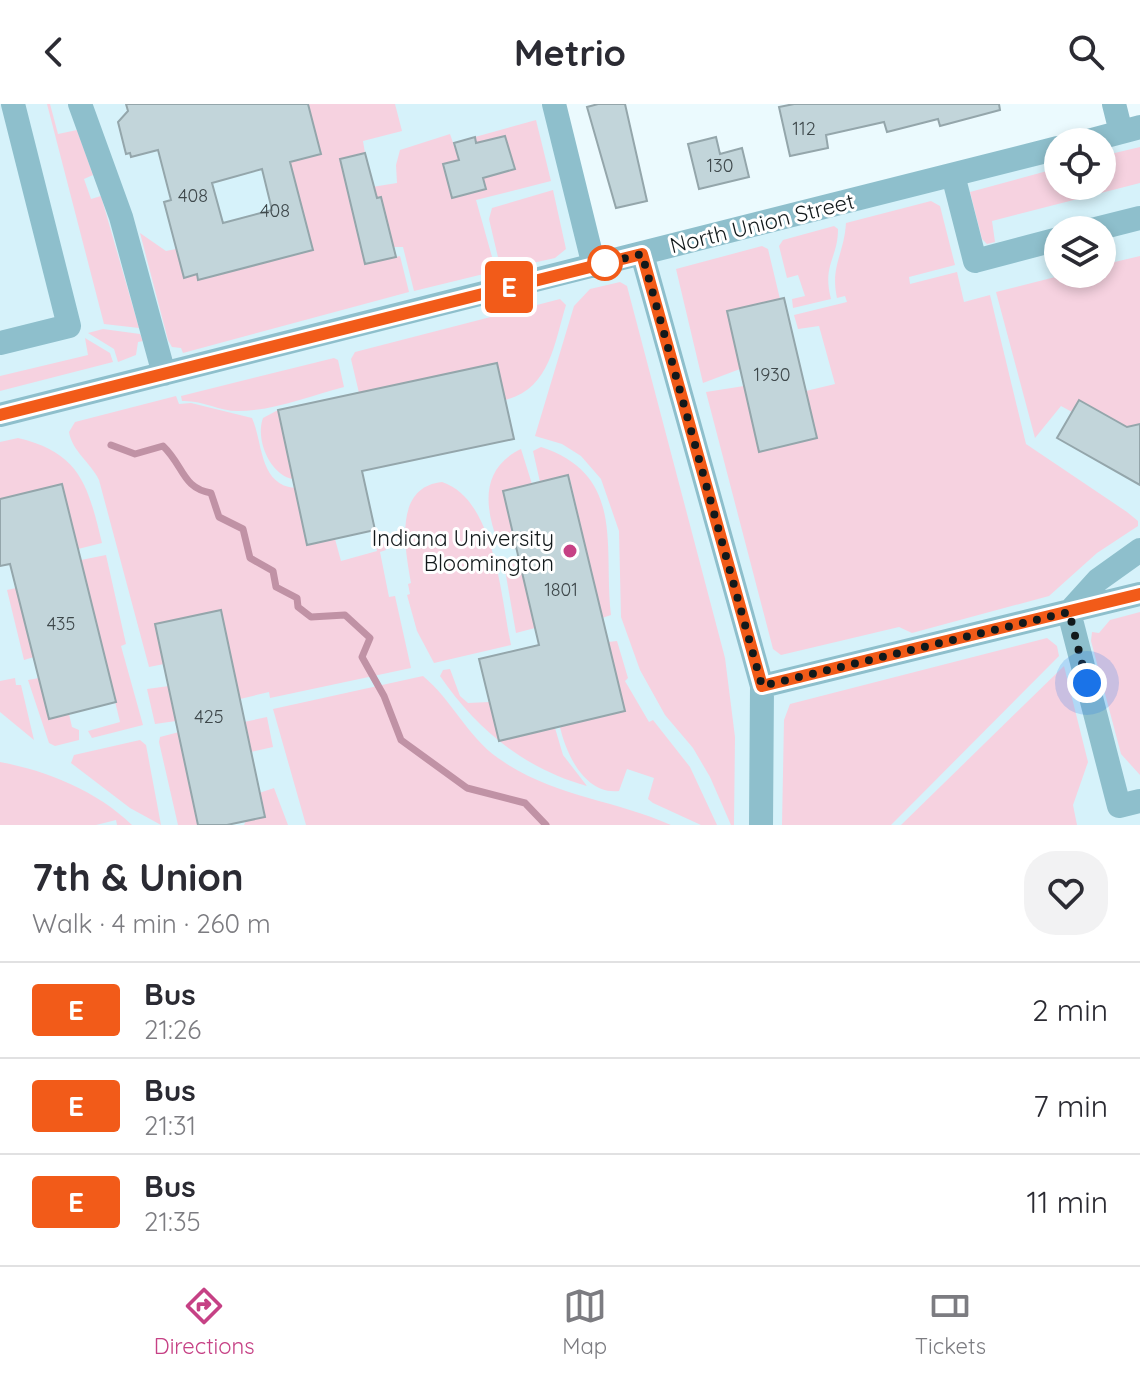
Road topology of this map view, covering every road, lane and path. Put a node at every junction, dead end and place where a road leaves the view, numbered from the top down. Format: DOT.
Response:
graph roads {
  1 [pos="13,104"];
  2 [pos="80,104"];
  3 [pos="554,104"];
  4 [pos="1114,104"];
  5 [pos="1131,130"];
  6 [pos="1044,152"];
  7 [pos="953,175"];
  8 [pos="1140,218"];
  9 [pos="1116,224"];
  10 [pos="1044,243"];
  11 [pos="642,254"];
  12 [pos="594,266"];
  13 [pos="0,343"];
  14 [pos="164,374"];
  15 [pos="0,415"];
  16 [pos="1140,550"];
  17 [pos="1140,594"];
  18 [pos="1069,612"];
  19 [pos="762,686"];
  20 [pos="1130,803"];
  21 [pos="761,825"];
  1 -- 13 [label="street"];
  2 -- 14 [label="street"];
  3 -- 12 [label="street"];
  4 -- 5 [label="street"];
  6 -- 7 [label="street, North Union Street"];
  7 -- 10 [label="street"];
  7 -- 11 [label="street, North Union Street"];
  8 -- 9 [label="street"];
  11 -- 12 [label="street, North Union Street"];
  11 -- 19 [label="street"];
  12 -- 14 [label="street, North Union Street"];
  14 -- 15 [label="street, North Union Street"];
  16 -- 18 [label="street"];
  17 -- 18 [label="street"];
  18 -- 19 [label="street"];
  18 -- 20 [label="street"];
  19 -- 21 [label="street"];
}
